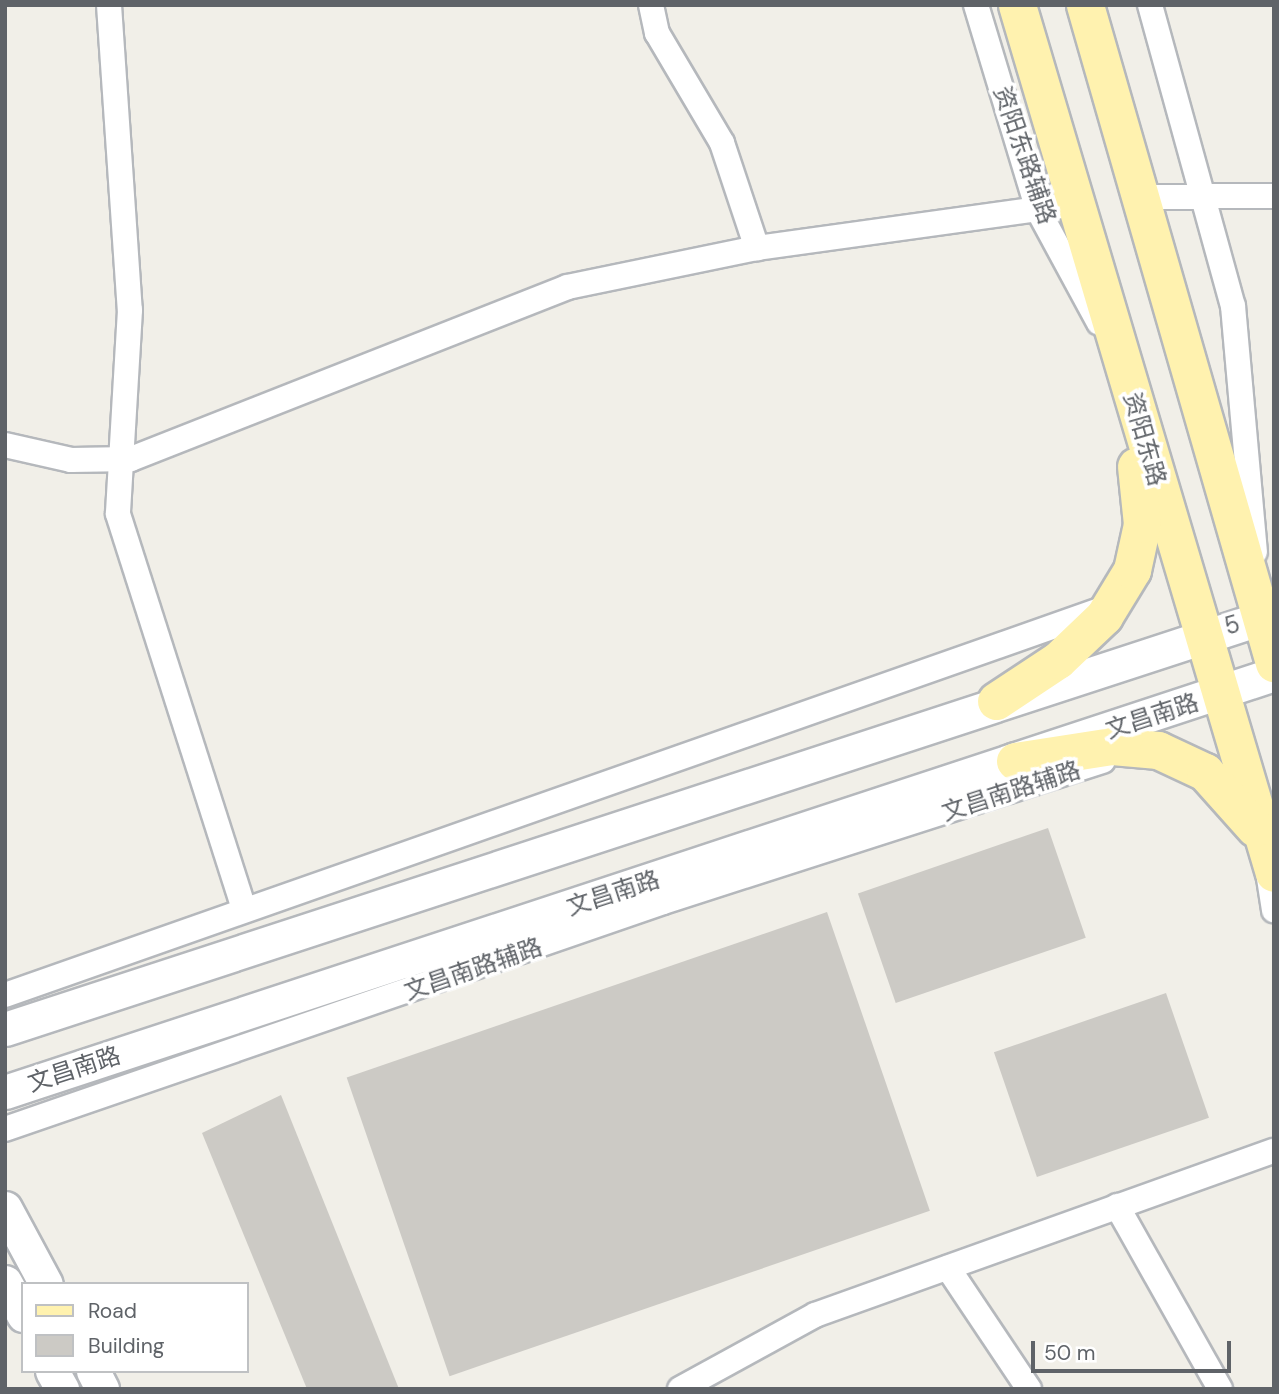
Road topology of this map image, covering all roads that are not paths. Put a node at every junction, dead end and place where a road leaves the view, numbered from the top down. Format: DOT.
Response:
graph roads {
  1 [pos="109,5"];
  2 [pos="651,5"];
  3 [pos="976,5"];
  4 [pos="1017,5"];
  5 [pos="1085,5"];
  6 [pos="1150,5"];
  7 [pos="1274,196"];
  8 [pos="1141,197"];
  9 [pos="1206,197"];
  10 [pos="1076,204"];
  11 [pos="1038,209"];
  12 [pos="757,248"];
  13 [pos="1126,374"];
  14 [pos="5,445"];
  15 [pos="117,461"];
  16 [pos="1110,607"];
  17 [pos="1267,616"];
  18 [pos="1203,634"];
  19 [pos="1274,663"];
  20 [pos="1274,674"];
  21 [pos="1221,693"];
  22 [pos="996,701"];
  23 [pos="1142,748"];
  24 [pos="1015,761"];
  25 [pos="1263,837"];
  26 [pos="1274,873"];
  27 [pos="244,908"];
  28 [pos="1274,910"];
  29 [pos="5,995"];
  30 [pos="5,1030"];
  31 [pos="5,1092"];
  32 [pos="5,1129"];
  33 [pos="1274,1151"];
  34 [pos="1118,1206"];
  35 [pos="5,1208"];
  36 [pos="947,1268"];
  37 [pos="5,1282"];
  38 [pos="45,1282"];
  39 [pos="21,1311"];
  40 [pos="53,1373"];
  41 [pos="94,1373"];
  42 [pos="62,1389"];
  43 [pos="102,1389"];
  44 [pos="680,1389"];
  45 [pos="1029,1389"];
  46 [pos="1220,1389"];
  1 -- 15 [label="street"];
  2 -- 12 [label="street"];
  3 -- 11 [label="street, 资阳东路辅路"];
  4 -- 10 [label="main road, 资阳东路"];
  5 -- 8 [label="main road"];
  6 -- 9 [label="street"];
  7 -- 9 [label="street"];
  8 -- 9 [label="street"];
  8 -- 17 [label="main road"];
  9 -- 17 [label="street"];
  10 -- 11 [label="street"];
  10 -- 13 [label="main road, 资阳东路"];
  11 -- 12 [label="street"];
  11 -- 13 [label="street, 资阳东路辅路"];
  12 -- 15 [label="street"];
  13 -- 16 [label="main road"];
  13 -- 18 [label="main road, 资阳东路"];
  14 -- 15 [label="street"];
  15 -- 27 [label="street"];
  16 -- 22 [label="main road"];
  16 -- 27 [label="street"];
  17 -- 18 [label="main road, 5"];
  17 -- 19 [label="main road"];
  18 -- 21 [label="main road, 资阳东路"];
  18 -- 22 [label="main road"];
  20 -- 21 [label="main road, 文昌南路"];
  21 -- 24 [label="main road, 文昌南路"];
  21 -- 25 [label="main road, 资阳东路"];
  22 -- 30 [label="main road"];
  23 -- 24 [label="main road"];
  23 -- 25 [label="main road"];
  23 -- 32 [label="street, 文昌南路辅路"];
  24 -- 31 [label="main road, 文昌南路"];
  25 -- 26 [label="main road, 资阳东路"];
  25 -- 28 [label="street"];
  27 -- 29 [label="street"];
  33 -- 34 [label="street"];
  34 -- 36 [label="street"];
  34 -- 46 [label="street"];
  35 -- 38 [label="main road"];
  36 -- 44 [label="street"];
  36 -- 45 [label="street"];
  37 -- 39 [label="main road"];
  40 -- 42 [label="main road"];
  41 -- 43 [label="main road"];
}
